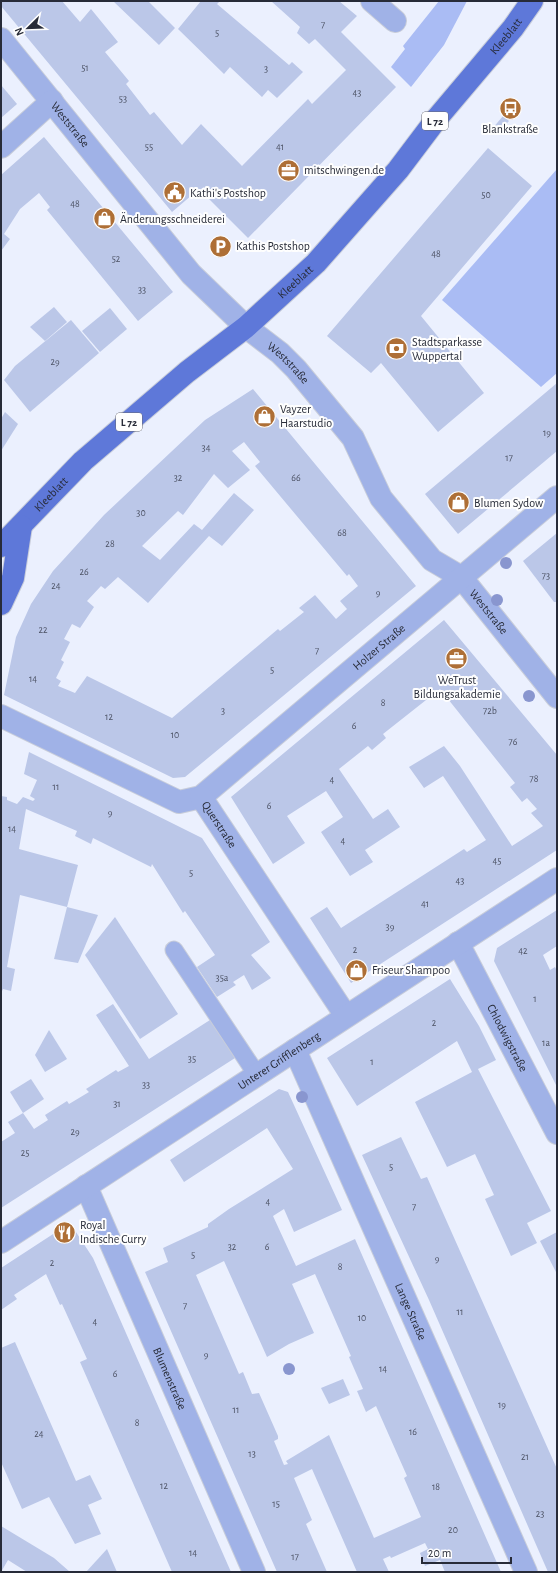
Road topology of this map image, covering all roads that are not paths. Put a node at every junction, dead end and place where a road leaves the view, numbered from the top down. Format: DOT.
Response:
graph roads {
  1 [pos="372,1"];
  2 [pos="532,1"];
  3 [pos="395,21"];
  4 [pos="1,40"];
  5 [pos="52,101"];
  6 [pos="1,146"];
  7 [pos="246,327"];
  8 [pos="557,497"];
  9 [pos="21,526"];
  10 [pos="1,546"];
  11 [pos="461,578"];
  12 [pos="1,604"];
  13 [pos="557,697"];
  14 [pos="1,716"];
  15 [pos="201,797"];
  16 [pos="557,879"];
  17 [pos="458,943"];
  18 [pos="174,950"];
  19 [pos="346,1016"];
  20 [pos="295,1050"];
  21 [pos="257,1075"];
  22 [pos="557,1133"];
  23 [pos="86,1186"];
  24 [pos="1,1242"];
  25 [pos="254,1572"];
  26 [pos="526,1572"];
  1 -- 3 [label="street"];
  2 -- 7 [label="main road, Kleeblatt / L 72"];
  4 -- 5 [label="street, Weststraße"];
  5 -- 6 [label="street"];
  5 -- 7 [label="street, Weststraße"];
  7 -- 9 [label="main road, Kleeblatt / L 72"];
  7 -- 11 [label="street, Weststraße"];
  8 -- 11 [label="street, Holzer Straße"];
  9 -- 10 [label="main road, Kleeblatt / L 72"];
  9 -- 12 [label="main road"];
  11 -- 13 [label="street, Weststraße"];
  11 -- 15 [label="street, Holzer Straße"];
  14 -- 15 [label="street, Querstraße"];
  15 -- 19 [label="street, Querstraße"];
  16 -- 17 [label="street, Unterer Grifflenberg"];
  17 -- 19 [label="street, Unterer Grifflenberg"];
  17 -- 22 [label="street, Chlodwigstraße"];
  18 -- 21 [label="lane"];
  19 -- 20 [label="street, Unterer Grifflenberg"];
  20 -- 21 [label="street, Unterer Grifflenberg"];
  20 -- 26 [label="street, Lange Straße"];
  21 -- 23 [label="street, Unterer Grifflenberg"];
  23 -- 24 [label="street, Unterer Grifflenberg"];
  23 -- 25 [label="street, Blumenstraße"];
}
